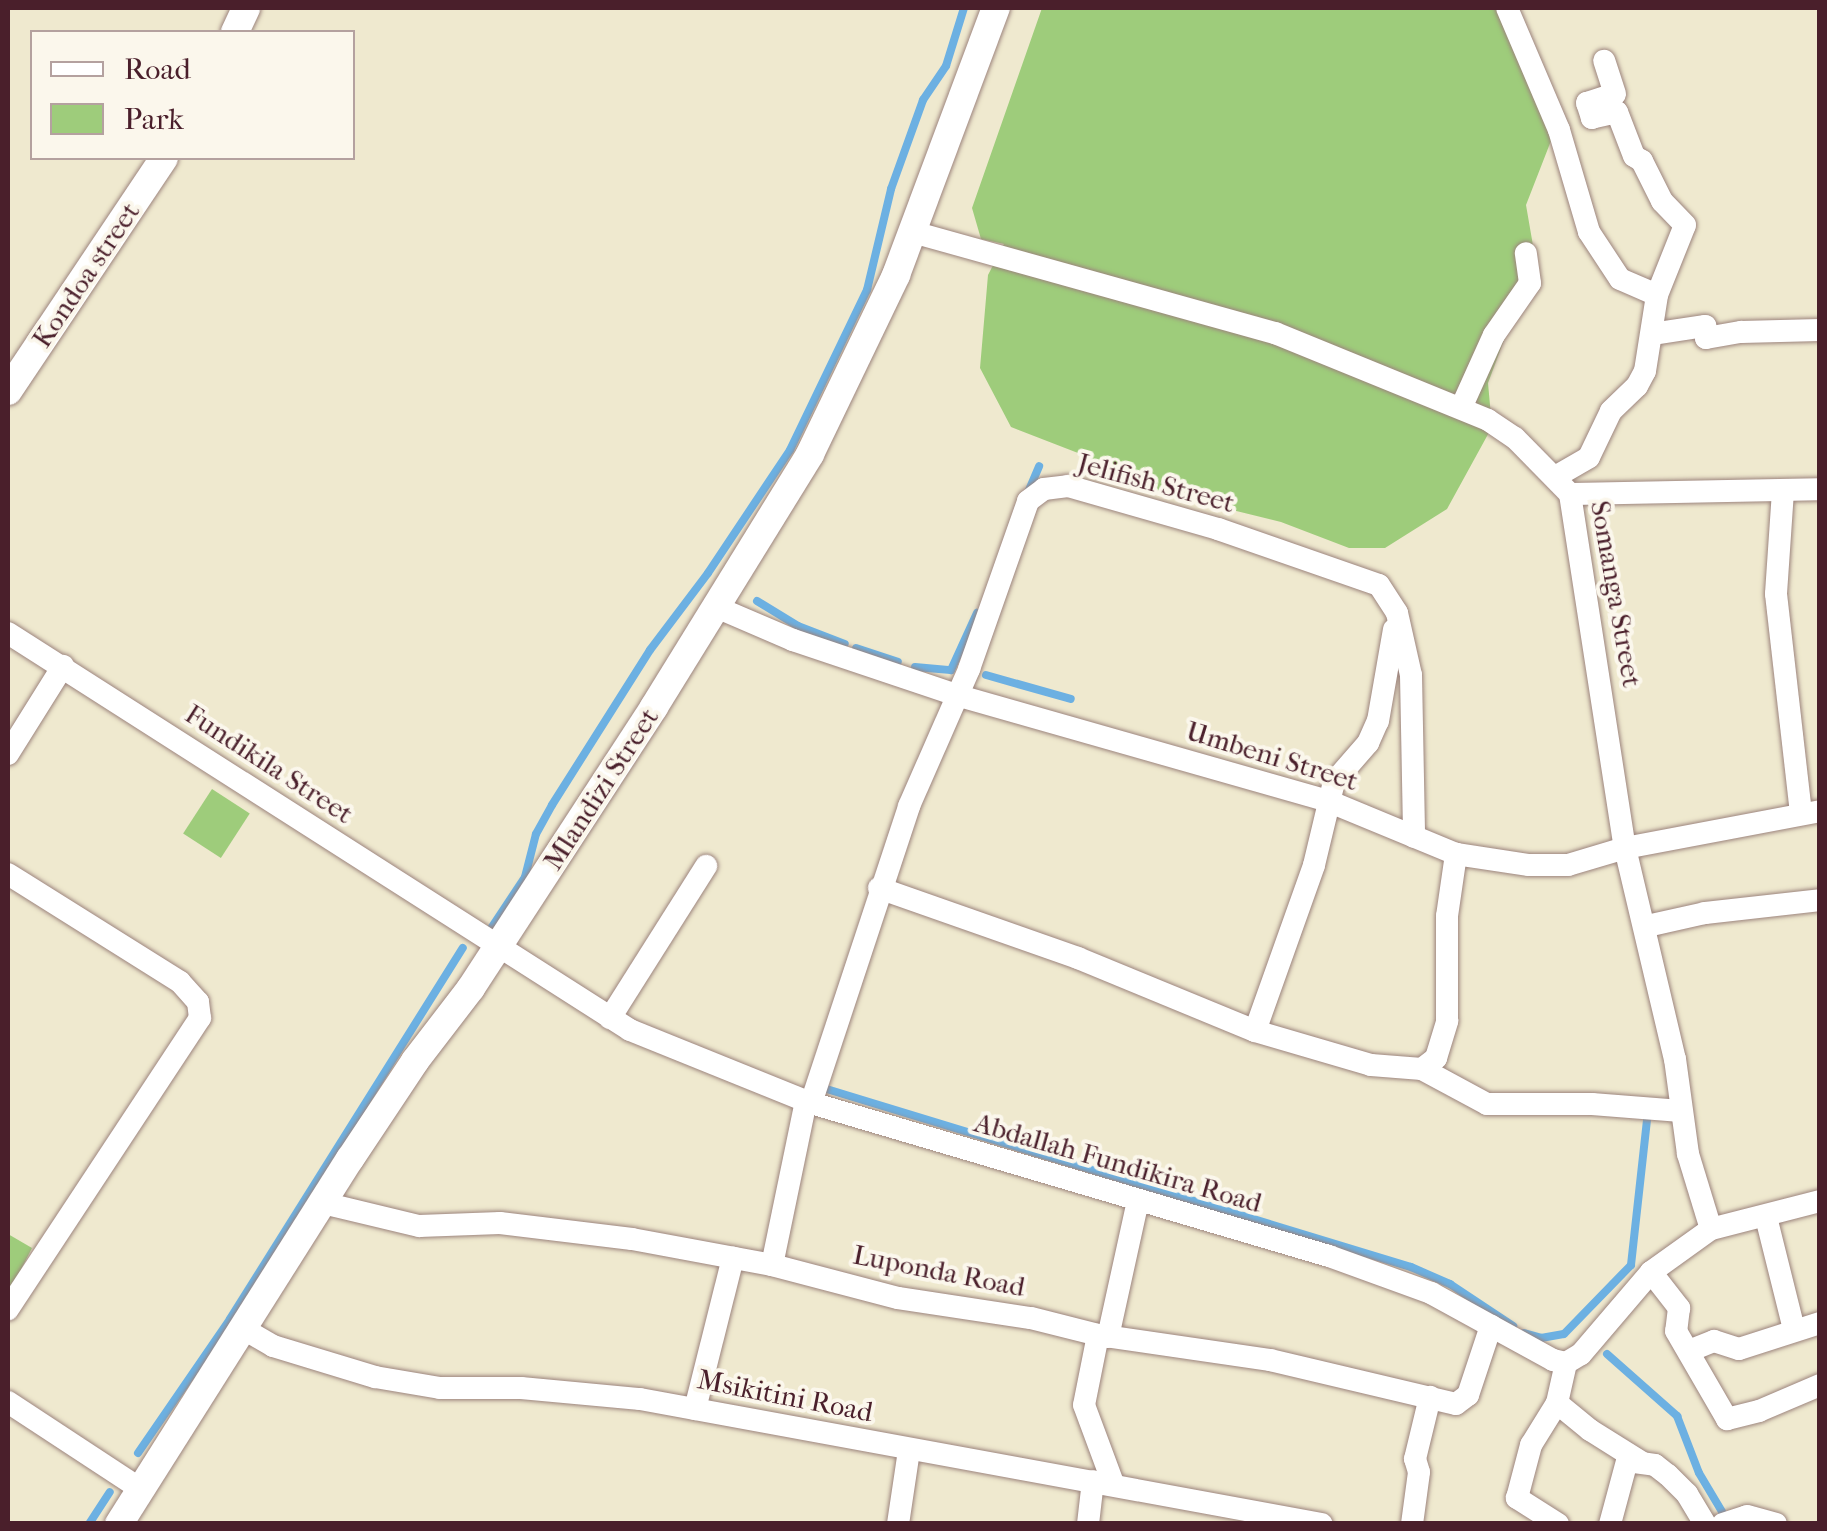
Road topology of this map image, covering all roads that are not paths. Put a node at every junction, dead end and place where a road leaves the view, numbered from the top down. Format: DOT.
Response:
graph roads {
  1 [pos="996,8"];
  2 [pos="1506,8"];
  3 [pos="1604,61"];
  4 [pos="163,160"];
  5 [pos="913,232"];
  6 [pos="1526,253"];
  7 [pos="1657,295"];
  8 [pos="1820,330"];
  9 [pos="1652,334"];
  10 [pos="8,391"];
  11 [pos="1461,408"];
  12 [pos="1563,486"];
  13 [pos="1820,489"];
  14 [pos="1783,491"];
  15 [pos="716,606"];
  16 [pos="1397,612"];
  17 [pos="8,633"];
  18 [pos="63,666"];
  19 [pos="956,695"];
  20 [pos="8,754"];
  21 [pos="1328,801"];
  22 [pos="1810,812"];
  23 [pos="1414,838"];
  24 [pos="1625,848"];
  25 [pos="1456,854"];
  26 [pos="706,866"];
  27 [pos="8,874"];
  28 [pos="879,888"];
  29 [pos="1820,900"];
  30 [pos="1646,926"];
  31 [pos="496,948"];
  32 [pos="610,1018"];
  33 [pos="1255,1031"];
  34 [pos="1422,1069"];
  35 [pos="808,1102"];
  36 [pos="1680,1111"];
  37 [pos="1138,1200"];
  38 [pos="1820,1202"];
  39 [pos="323,1203"];
  40 [pos="1766,1218"];
  41 [pos="1711,1228"];
  42 [pos="733,1258"];
  43 [pos="772,1265"];
  44 [pos="1651,1272"];
  45 [pos="8,1309"];
  46 [pos="1820,1323"];
  47 [pos="1491,1326"];
  48 [pos="242,1328"];
  49 [pos="1794,1329"];
  50 [pos="1103,1336"];
  51 [pos="1689,1352"];
  52 [pos="1566,1362"];
  53 [pos="1820,1385"];
  54 [pos="1430,1397"];
  55 [pos="8,1402"];
  56 [pos="1557,1403"];
  57 [pos="695,1409"];
  58 [pos="909,1450"];
  59 [pos="1641,1462"];
  60 [pos="1103,1482"];
  61 [pos="142,1490"];
  62 [pos="1518,1500"];
  63 [pos="127,1521"];
  64 [pos="898,1524"];
  65 [pos="1088,1524"];
  66 [pos="1322,1524"];
  67 [pos="1412,1524"];
  68 [pos="1512,1524"];
  69 [pos="1558,1524"];
  70 [pos="1610,1524"];
  71 [pos="1705,1524"];
  72 [pos="1723,1524"];
  73 [pos="1776,1524"];
  1 -- 5 [label="street, Mlandizi Street"];
  2 -- 7 [label="street"];
  3 -- 7 [label="street"];
  4 -- 10 [label="street, Kondoa street"];
  5 -- 11 [label="street, Somanga Street"];
  5 -- 15 [label="street, Mlandizi Street"];
  6 -- 11 [label="street"];
  7 -- 9 [label="street"];
  8 -- 9 [label="street"];
  9 -- 12 [label="street"];
  11 -- 12 [label="street, Somanga Street"];
  12 -- 14 [label="street"];
  12 -- 24 [label="street, Somanga Street"];
  13 -- 14 [label="street"];
  14 -- 22 [label="street"];
  15 -- 19 [label="street, Umbeni Street"];
  15 -- 31 [label="street, Mlandizi Street"];
  16 -- 19 [label="street, Jelifish Street"];
  16 -- 21 [label="street"];
  16 -- 23 [label="street"];
  17 -- 18 [label="street, Fundikila Street"];
  18 -- 20 [label="street"];
  18 -- 31 [label="street, Fundikila Street"];
  19 -- 21 [label="street, Umbeni Street"];
  19 -- 28 [label="street, Jelifish Street"];
  21 -- 23 [label="street, Umbeni Street"];
  21 -- 33 [label="street"];
  22 -- 24 [label="street, Umbeni Street"];
  23 -- 25 [label="street, Umbeni Street"];
  24 -- 25 [label="street, Umbeni Street"];
  24 -- 30 [label="street, Somanga Street"];
  25 -- 34 [label="street"];
  26 -- 32 [label="street"];
  27 -- 45 [label="street"];
  28 -- 33 [label="street"];
  28 -- 35 [label="street, Jelifish Street"];
  29 -- 30 [label="street"];
  30 -- 36 [label="street, Somanga Street"];
  31 -- 32 [label="street, Abdallah Fundikira Road"];
  31 -- 39 [label="street, Mlandizi Street"];
  32 -- 35 [label="street, Abdallah Fundikira Road"];
  33 -- 34 [label="street"];
  34 -- 36 [label="street"];
  35 -- 37 [label="street, Abdallah Fundikira Road"];
  35 -- 43 [label="street, Jelifish Street"];
  36 -- 41 [label="street, Somanga Street"];
  37 -- 47 [label="street, Abdallah Fundikira Road"];
  37 -- 50 [label="street"];
  38 -- 40 [label="street"];
  39 -- 42 [label="street, Luponda Road"];
  39 -- 48 [label="street, Mlandizi Street"];
  40 -- 41 [label="street"];
  40 -- 49 [label="street"];
  41 -- 44 [label="street"];
  42 -- 43 [label="street, Luponda Road"];
  42 -- 57 [label="street"];
  43 -- 50 [label="street, Luponda Road"];
  44 -- 51 [label="street"];
  44 -- 52 [label="street"];
  46 -- 49 [label="street"];
  47 -- 52 [label="street, Abdallah Fundikira Road"];
  47 -- 54 [label="street, Luponda Road"];
  48 -- 57 [label="street, Msikitini Road"];
  48 -- 61 [label="street, Mlandizi Street"];
  49 -- 51 [label="street"];
  50 -- 54 [label="street, Luponda Road"];
  50 -- 60 [label="street"];
  51 -- 53 [label="street"];
  52 -- 56 [label="street"];
  54 -- 67 [label="street"];
  55 -- 61 [label="street"];
  56 -- 59 [label="street"];
  56 -- 62 [label="street"];
  57 -- 58 [label="street, Msikitini Road"];
  58 -- 60 [label="street, Msikitini Road"];
  58 -- 64 [label="street"];
  59 -- 70 [label="street"];
  59 -- 71 [label="street"];
  60 -- 65 [label="street"];
  60 -- 66 [label="street, Msikitini Road"];
  61 -- 63 [label="street, Mlandizi Street"];
  62 -- 68 [label="street"];
  62 -- 69 [label="street"];
  72 -- 73 [label="street"];
}
